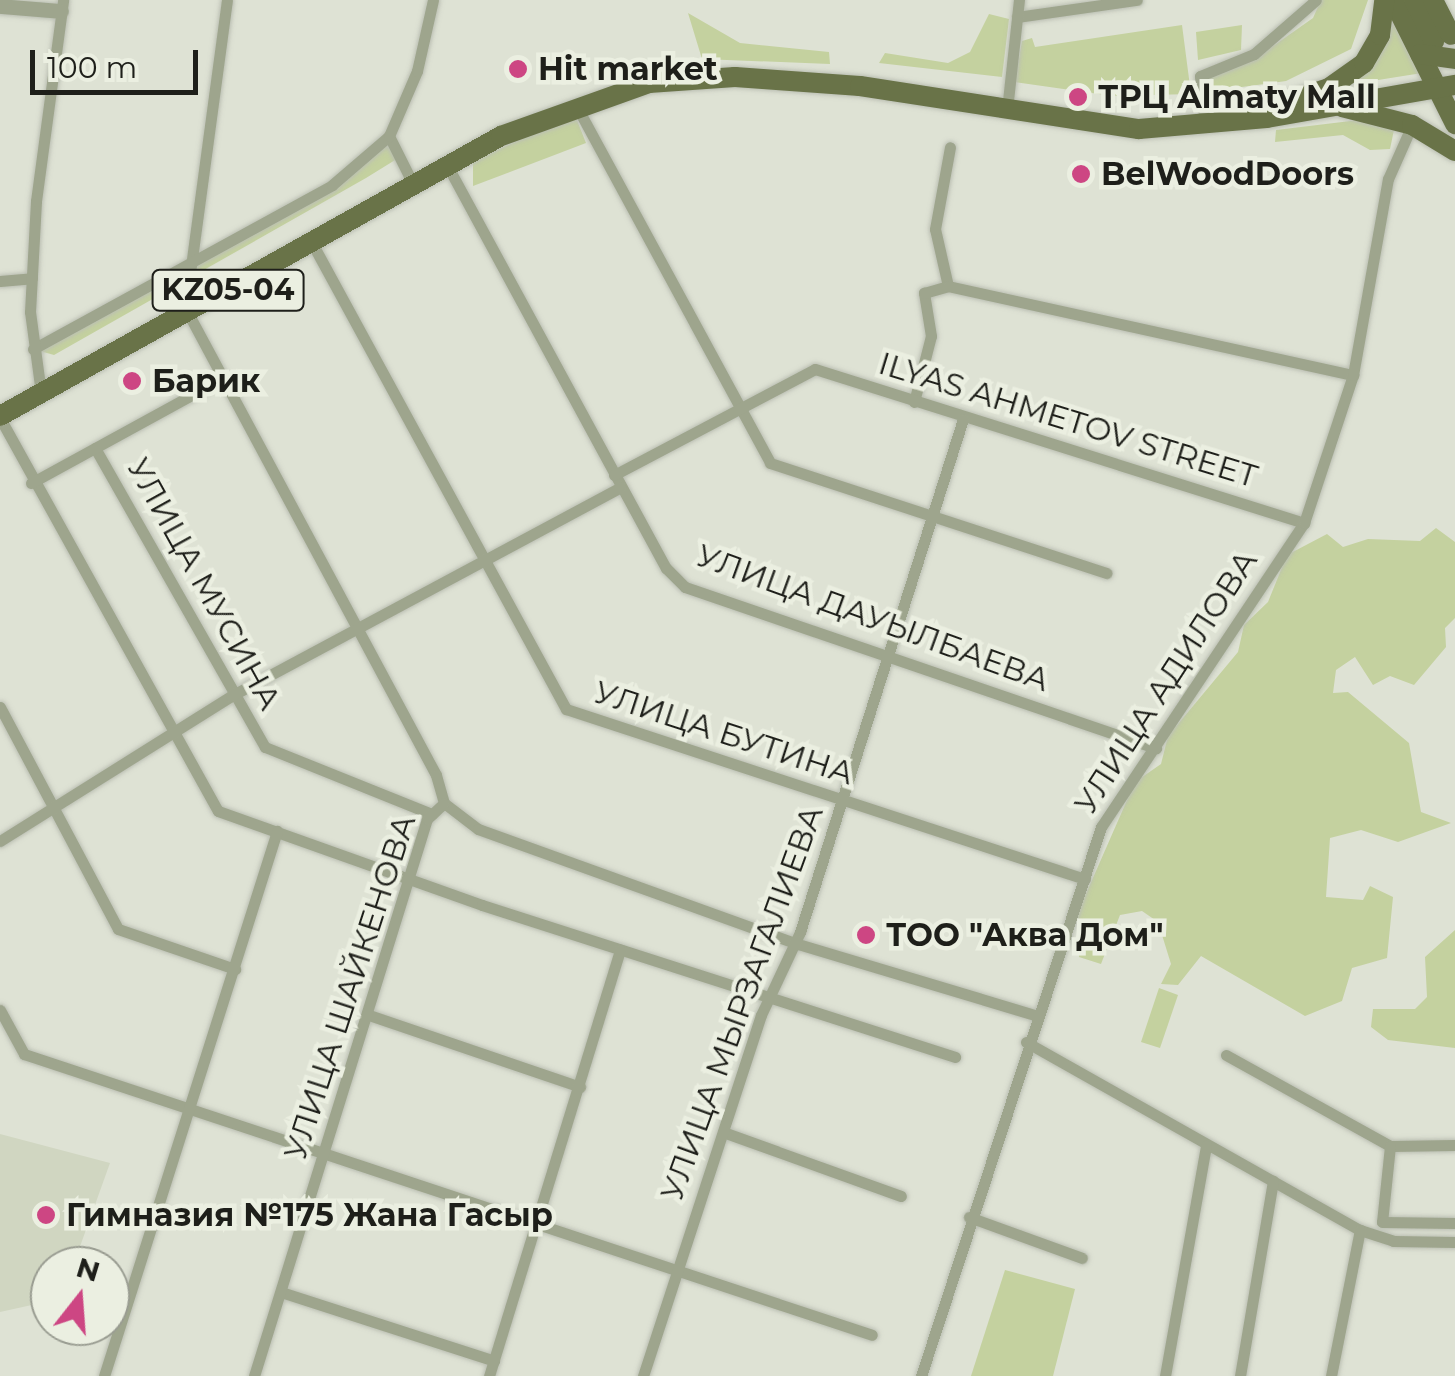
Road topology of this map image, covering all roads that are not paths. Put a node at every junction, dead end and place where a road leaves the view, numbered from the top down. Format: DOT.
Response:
graph roads {
  1 [pos="227,0"];
  2 [pos="433,0"];
  3 [pos="1019,0"];
  4 [pos="1137,0"];
  5 [pos="1316,0"];
  6 [pos="1384,0"];
  7 [pos="1392,0"];
  8 [pos="1414,0"];
  9 [pos="1433,0"];
  10 [pos="0,6"];
  11 [pos="62,6"];
  12 [pos="1017,16"];
  13 [pos="1435,43"];
  14 [pos="1455,59"];
  15 [pos="1446,86"];
  16 [pos="1328,104"];
  17 [pos="577,107"];
  18 [pos="1272,107"];
  19 [pos="1007,110"];
  20 [pos="1204,116"];
  21 [pos="1067,118"];
  22 [pos="1455,124"];
  23 [pos="1412,125"];
  24 [pos="389,136"];
  25 [pos="950,147"];
  26 [pos="1455,151"];
  27 [pos="446,166"];
  28 [pos="413,184"];
  29 [pos="312,243"];
  30 [pos="190,266"];
  31 [pos="32,278"];
  32 [pos="0,281"];
  33 [pos="948,286"];
  34 [pos="188,313"];
  35 [pos="33,348"];
  36 [pos="1353,375"];
  37 [pos="221,378"];
  38 [pos="41,393"];
  39 [pos="914,402"];
  40 [pos="739,408"];
  41 [pos="0,417"];
  42 [pos="963,419"];
  43 [pos="96,448"];
  44 [pos="618,481"];
  45 [pos="32,484"];
  46 [pos="935,518"];
  47 [pos="1304,523"];
  48 [pos="486,560"];
  49 [pos="1106,574"];
  50 [pos="358,629"];
  51 [pos="891,658"];
  52 [pos="231,696"];
  53 [pos="0,708"];
  54 [pos="176,730"];
  55 [pos="1156,748"];
  56 [pos="844,800"];
  57 [pos="444,803"];
  58 [pos="53,808"];
  59 [pos="432,814"];
  60 [pos="278,831"];
  61 [pos="0,841"];
  62 [pos="1084,879"];
  63 [pos="411,880"];
  64 [pos="793,940"];
  65 [pos="620,950"];
  66 [pos="235,969"];
  67 [pos="768,997"];
  68 [pos="0,1010"];
  69 [pos="369,1015"];
  70 [pos="1035,1015"];
  71 [pos="1026,1042"];
  72 [pos="1226,1055"];
  73 [pos="955,1057"];
  74 [pos="580,1087"];
  75 [pos="192,1109"];
  76 [pos="723,1132"];
  77 [pos="1455,1145"];
  78 [pos="1206,1146"];
  79 [pos="1390,1146"];
  80 [pos="326,1153"];
  81 [pos="1273,1181"];
  82 [pos="901,1196"];
  83 [pos="969,1218"];
  84 [pos="1455,1223"];
  85 [pos="537,1224"];
  86 [pos="1360,1230"];
  87 [pos="1455,1242"];
  88 [pos="1082,1258"];
  89 [pos="678,1271"];
  90 [pos="281,1292"];
  91 [pos="872,1335"];
  92 [pos="494,1361"];
  93 [pos="104,1376"];
  94 [pos="254,1376"];
  95 [pos="489,1376"];
  96 [pos="643,1376"];
  97 [pos="921,1376"];
  98 [pos="1165,1376"];
  99 [pos="1240,1376"];
  100 [pos="1330,1376"];
  1 -- 30 [label="street"];
  2 -- 24 [label="street"];
  3 -- 12 [label="street"];
  4 -- 12 [label="street"];
  5 -- 20 [label="street"];
  6 -- 18 [label="main road"];
  7 -- 13 [label="main road"];
  8 -- 13 [label="main road"];
  9 -- 13 [label="main road"];
  10 -- 11 [label="street"];
  11 -- 31 [label="street"];
  12 -- 19 [label="street"];
  13 -- 14 [label="main road"];
  13 -- 15 [label="main road"];
  15 -- 16 [label="main road, KZ05-04"];
  15 -- 22 [label="main road"];
  16 -- 18 [label="main road, KZ05-04"];
  16 -- 21 [label="main road, KZ05-04"];
  16 -- 23 [label="main road"];
  17 -- 19 [label="main road, KZ05-04"];
  17 -- 27 [label="main road, KZ05-04"];
  17 -- 40 [label="street"];
  18 -- 20 [label="main road, KZ05-04"];
  19 -- 21 [label="main road, KZ05-04"];
  20 -- 21 [label="main road, KZ05-04"];
  23 -- 26 [label="main road"];
  23 -- 36 [label="street, УЛИЦА АДИЛОВА"];
  24 -- 28 [label="street"];
  24 -- 30 [label="street"];
  25 -- 33 [label="street"];
  27 -- 28 [label="main road, KZ05-04"];
  27 -- 44 [label="street, УЛИЦА ДАУЫЛБАЕВА"];
  28 -- 29 [label="main road, KZ05-04"];
  29 -- 34 [label="main road, KZ05-04"];
  29 -- 48 [label="street, УЛИЦА БУТИНА"];
  30 -- 35 [label="street"];
  31 -- 32 [label="street"];
  31 -- 35 [label="street"];
  33 -- 36 [label="street"];
  33 -- 39 [label="street"];
  34 -- 37 [label="street, УЛИЦА ШАЙКЕНОВА"];
  34 -- 38 [label="main road, KZ05-04"];
  35 -- 38 [label="street"];
  36 -- 47 [label="street, УЛИЦА АДИЛОВА"];
  37 -- 43 [label="street"];
  37 -- 50 [label="street, УЛИЦА ШАЙКЕНОВА"];
  38 -- 41 [label="main road, KZ05-04"];
  39 -- 40 [label="street, ILYAS AHMETOV STREET"];
  39 -- 42 [label="street, ILYAS AHMETOV STREET"];
  40 -- 44 [label="street"];
  40 -- 46 [label="street"];
  41 -- 45 [label="street"];
  42 -- 46 [label="street, УЛИЦА МЫРЗАГАЛИЕВА"];
  42 -- 47 [label="street, ILYAS AHMETOV STREET"];
  43 -- 45 [label="street"];
  43 -- 52 [label="street, УЛИЦА МУСИНА"];
  44 -- 48 [label="street"];
  44 -- 51 [label="street, УЛИЦА ДАУЫЛБАЕВА"];
  45 -- 54 [label="street"];
  46 -- 49 [label="street"];
  46 -- 51 [label="street, УЛИЦА МЫРЗАГАЛИЕВА"];
  47 -- 55 [label="street, УЛИЦА АДИЛОВА"];
  48 -- 50 [label="street"];
  48 -- 56 [label="street, УЛИЦА БУТИНА"];
  50 -- 52 [label="street"];
  50 -- 57 [label="street, УЛИЦА ШАЙКЕНОВА"];
  51 -- 55 [label="street, УЛИЦА ДАУЫЛБАЕВА"];
  51 -- 56 [label="street, УЛИЦА МЫРЗАГАЛИЕВА"];
  52 -- 54 [label="street"];
  52 -- 59 [label="street, УЛИЦА МУСИНА"];
  53 -- 58 [label="street"];
  54 -- 58 [label="street"];
  54 -- 60 [label="street"];
  55 -- 62 [label="street, УЛИЦА АДИЛОВА"];
  56 -- 62 [label="street, УЛИЦА БУТИНА"];
  56 -- 64 [label="street, УЛИЦА МЫРЗАГАЛИЕВА"];
  57 -- 59 [label="street, УЛИЦА ШАЙКЕНОВА"];
  57 -- 64 [label="street"];
  58 -- 61 [label="street"];
  58 -- 66 [label="street"];
  59 -- 63 [label="street, УЛИЦА ШАЙКЕНОВА"];
  60 -- 63 [label="street"];
  60 -- 66 [label="street"];
  62 -- 70 [label="street, УЛИЦА АДИЛОВА"];
  63 -- 65 [label="street"];
  63 -- 69 [label="street, УЛИЦА ШАЙКЕНОВА"];
  64 -- 67 [label="street, УЛИЦА МЫРЗАГАЛИЕВА"];
  64 -- 70 [label="street"];
  65 -- 67 [label="street"];
  65 -- 74 [label="street"];
  66 -- 75 [label="street"];
  67 -- 73 [label="street"];
  67 -- 76 [label="street, УЛИЦА МЫРЗАГАЛИЕВА"];
  68 -- 75 [label="street"];
  69 -- 74 [label="street"];
  69 -- 80 [label="street, УЛИЦА ШАЙКЕНОВА"];
  70 -- 71 [label="street, УЛИЦА АДИЛОВА"];
  71 -- 78 [label="street"];
  71 -- 83 [label="street, УЛИЦА АДИЛОВА"];
  72 -- 79 [label="street"];
  74 -- 85 [label="street"];
  75 -- 80 [label="street"];
  75 -- 93 [label="street"];
  76 -- 82 [label="street"];
  76 -- 89 [label="street, УЛИЦА МЫРЗАГАЛИЕВА"];
  77 -- 79 [label="street"];
  78 -- 81 [label="street"];
  78 -- 98 [label="street"];
  79 -- 84 [label="street"];
  80 -- 85 [label="street"];
  80 -- 90 [label="street, УЛИЦА ШАЙКЕНОВА"];
  81 -- 86 [label="street"];
  81 -- 99 [label="street"];
  83 -- 88 [label="street"];
  83 -- 97 [label="street, УЛИЦА АДИЛОВА"];
  85 -- 89 [label="street"];
  85 -- 92 [label="street"];
  86 -- 87 [label="street"];
  86 -- 100 [label="street"];
  89 -- 91 [label="street"];
  89 -- 96 [label="street, УЛИЦА МЫРЗАГАЛИЕВА"];
  90 -- 92 [label="street"];
  90 -- 94 [label="street, УЛИЦА ШАЙКЕНОВА"];
  92 -- 95 [label="street"];
}
